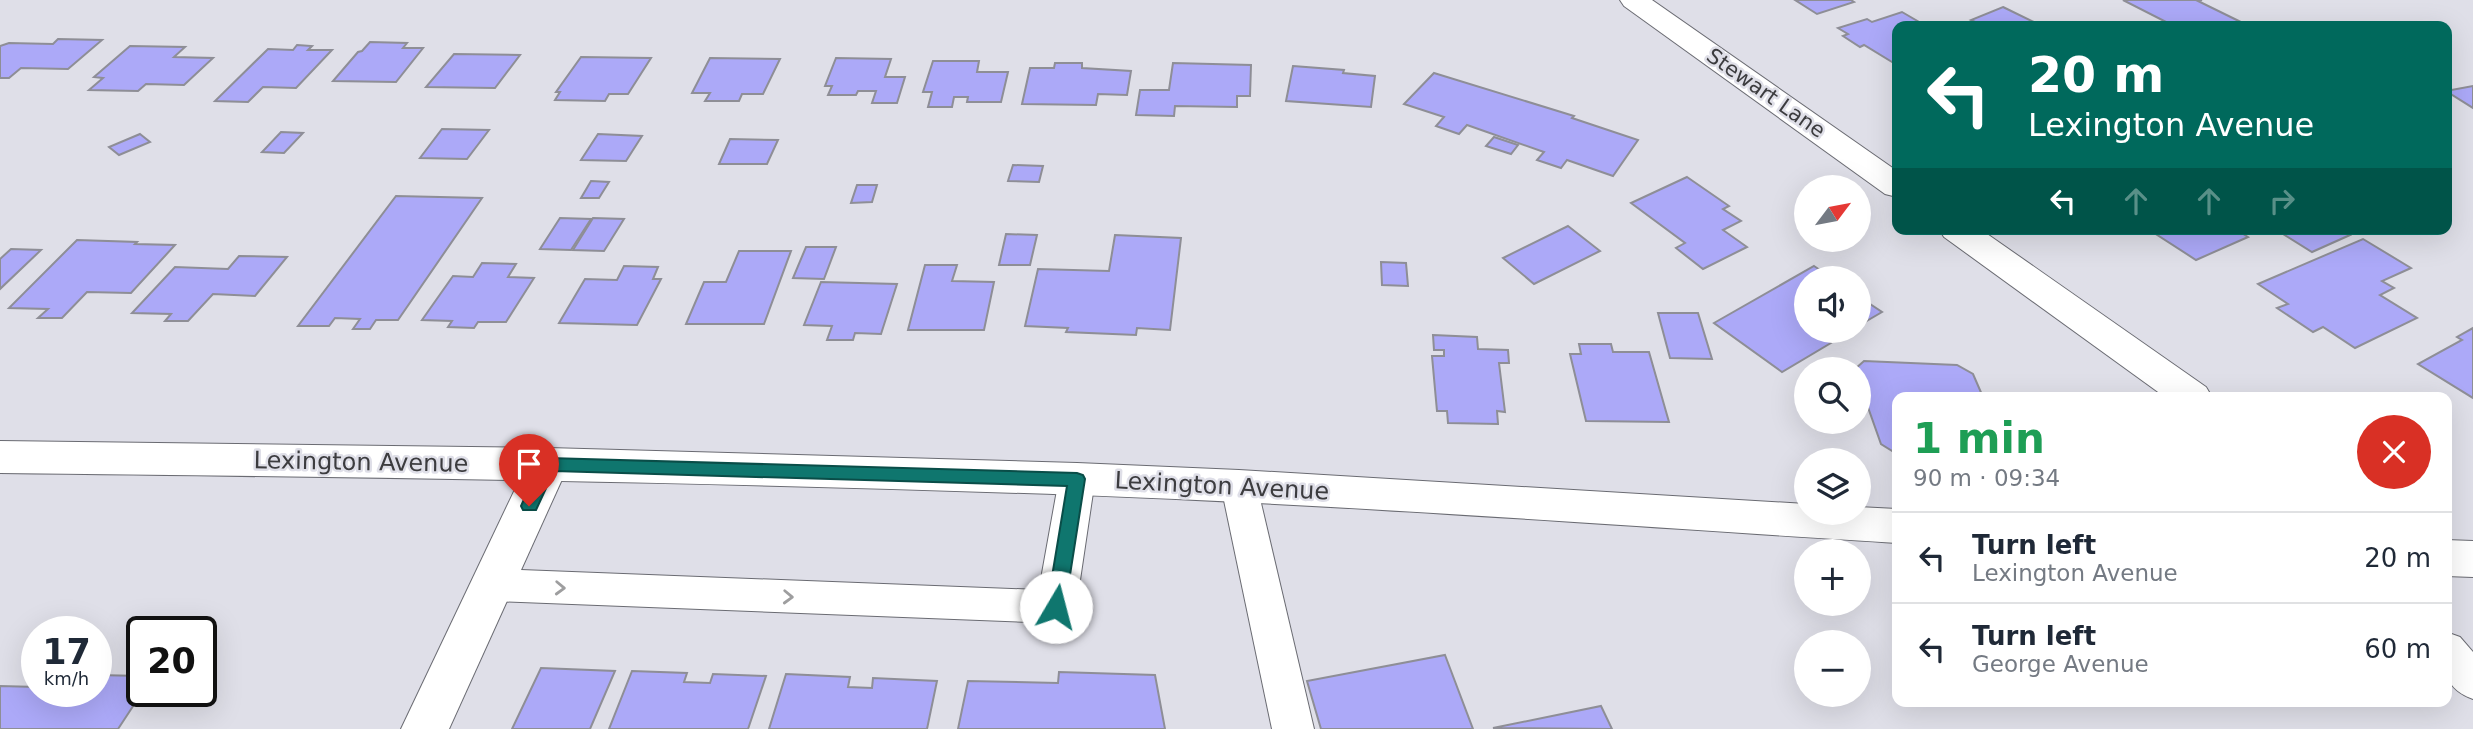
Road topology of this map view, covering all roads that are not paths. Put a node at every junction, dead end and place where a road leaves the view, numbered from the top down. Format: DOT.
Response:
graph roads {
  1 [pos="1634,0"];
  2 [pos="1892,183"];
  3 [pos="1964,235"];
  4 [pos="2185,392"];
  5 [pos="0,457"];
  6 [pos="548,464"];
  7 [pos="1077,479"];
  8 [pos="1239,486"];
  9 [pos="1892,526"];
  10 [pos="2452,558"];
  11 [pos="2473,559"];
  12 [pos="492,585"];
  13 [pos="2452,656"];
  14 [pos="2473,681"];
  15 [pos="425,729"];
  16 [pos="1293,729"];
  1 -- 2 [label="main road, Stewart Lane"];
  3 -- 4 [label="main road"];
  5 -- 6 [label="main road, Lexington Avenue"];
  6 -- 7 [label="main road, Lexington Avenue"];
  6 -- 12 [label="main road"];
  7 -- 8 [label="main road, Lexington Avenue"];
  12 -- 7 [label="lane, one-way"];
  8 -- 9 [label="main road, Lexington Avenue"];
  8 -- 16 [label="lane"];
  10 -- 11 [label="main road"];
  12 -- 15 [label="main road"];
  13 -- 14 [label="lane"];
}
